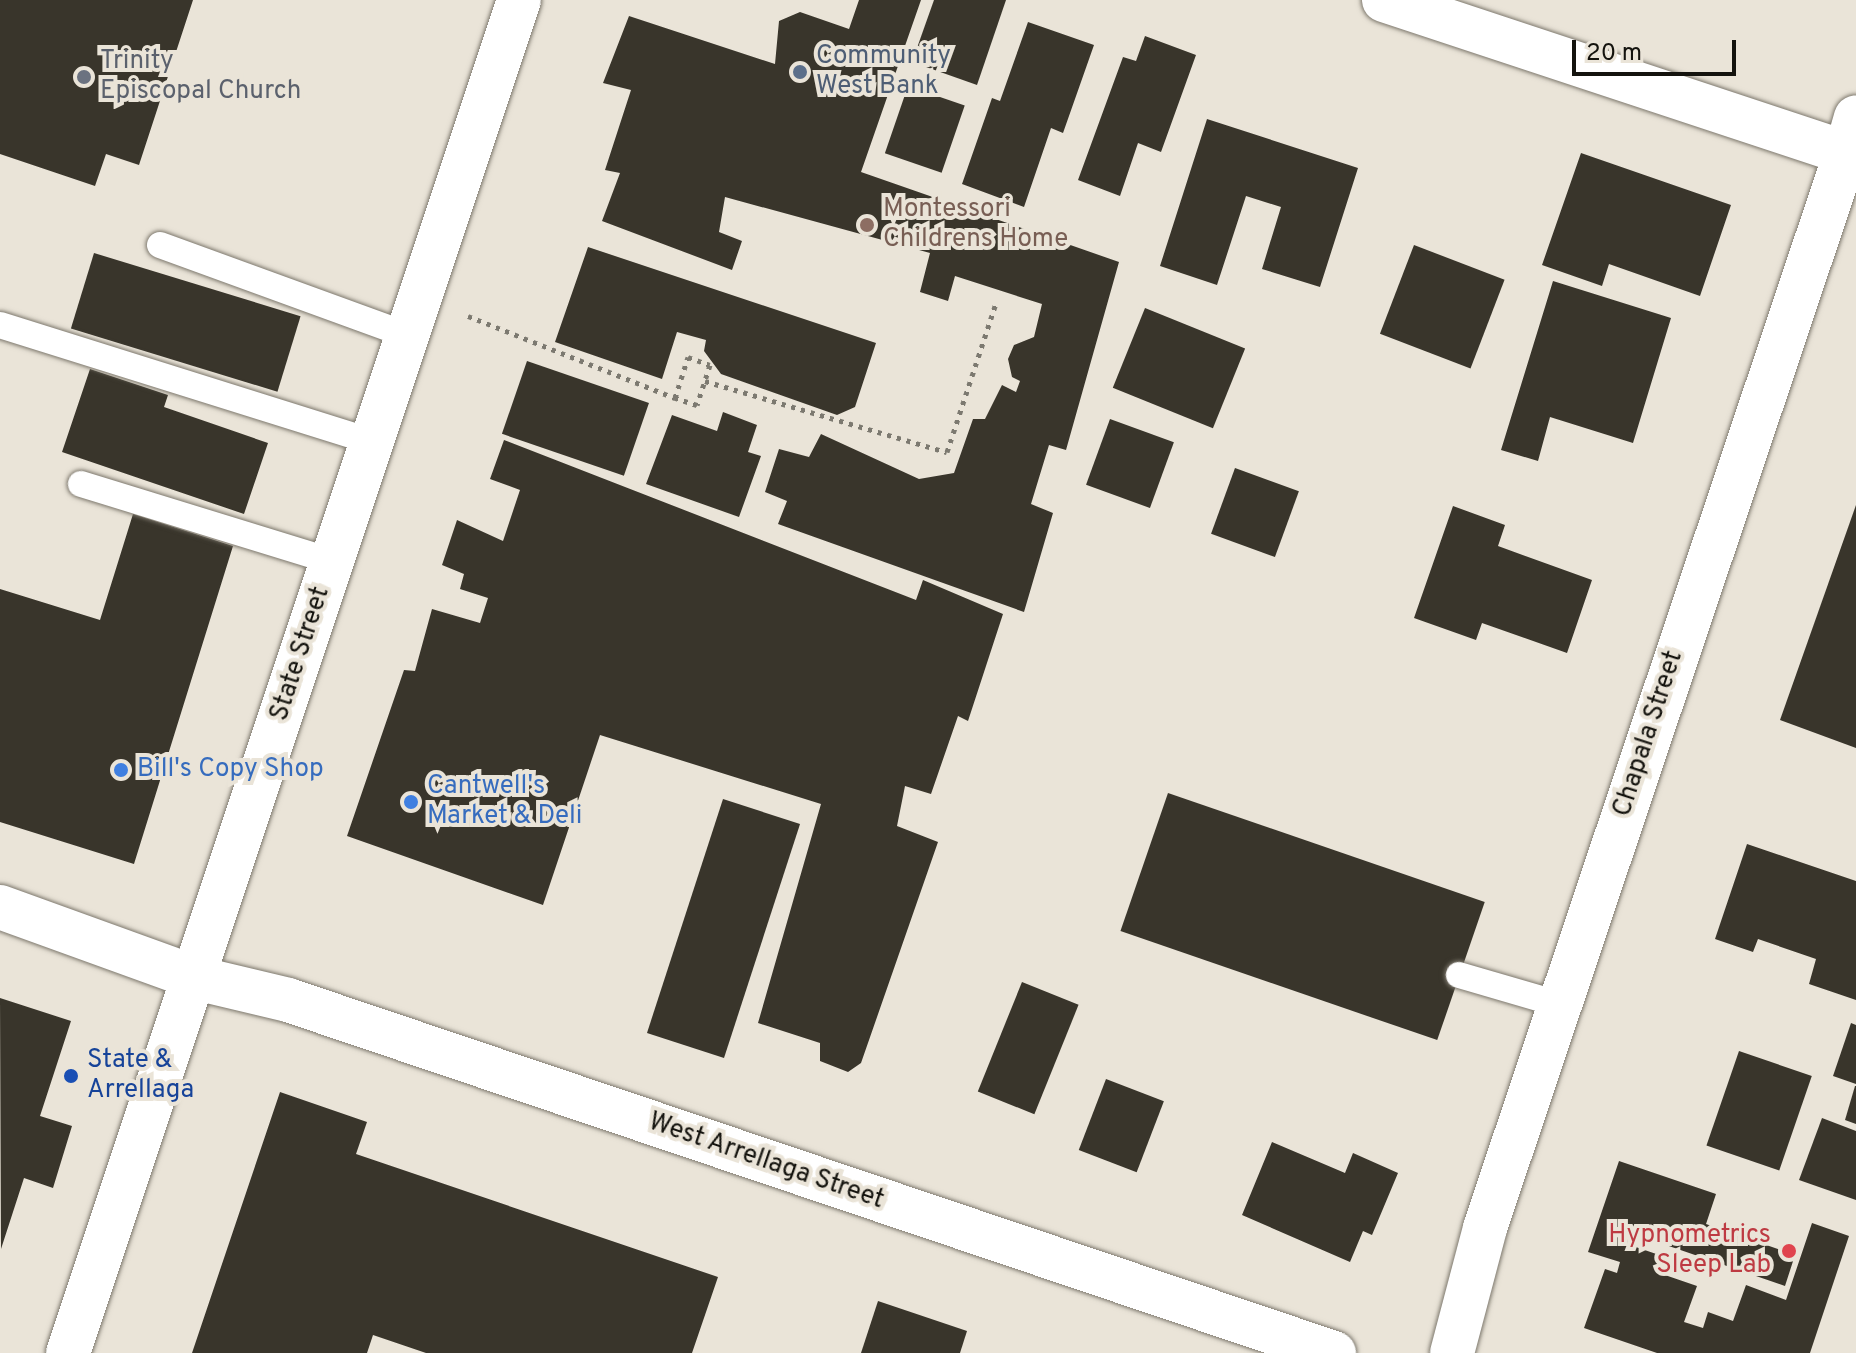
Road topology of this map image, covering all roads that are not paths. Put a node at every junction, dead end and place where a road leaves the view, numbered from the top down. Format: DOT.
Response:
graph roads {
  1 [pos="519,0"];
  2 [pos="1384,0"];
  3 [pos="1853,142"];
  4 [pos="160,245"];
  5 [pos="0,325"];
  6 [pos="407,335"];
  7 [pos="371,441"];
  8 [pos="81,484"];
  9 [pos="331,561"];
  10 [pos="0,907"];
  11 [pos="1459,975"];
  12 [pos="196,978"];
  13 [pos="1559,1004"];
  14 [pos="68,1353"];
  15 [pos="1334,1353"];
  16 [pos="1452,1353"];
  1 -- 6 [label="street, State Street"];
  2 -- 3 [label="street"];
  3 -- 13 [label="street, Chapala Street"];
  4 -- 6 [label="lane"];
  5 -- 7 [label="lane"];
  6 -- 7 [label="street, State Street"];
  7 -- 9 [label="street, State Street"];
  8 -- 9 [label="lane"];
  9 -- 12 [label="street, State Street"];
  10 -- 12 [label="street, West Arrellaga Street"];
  11 -- 13 [label="lane"];
  12 -- 14 [label="street, State Street"];
  12 -- 15 [label="street, West Arrellaga Street"];
  13 -- 16 [label="street, Chapala Street"];
}
